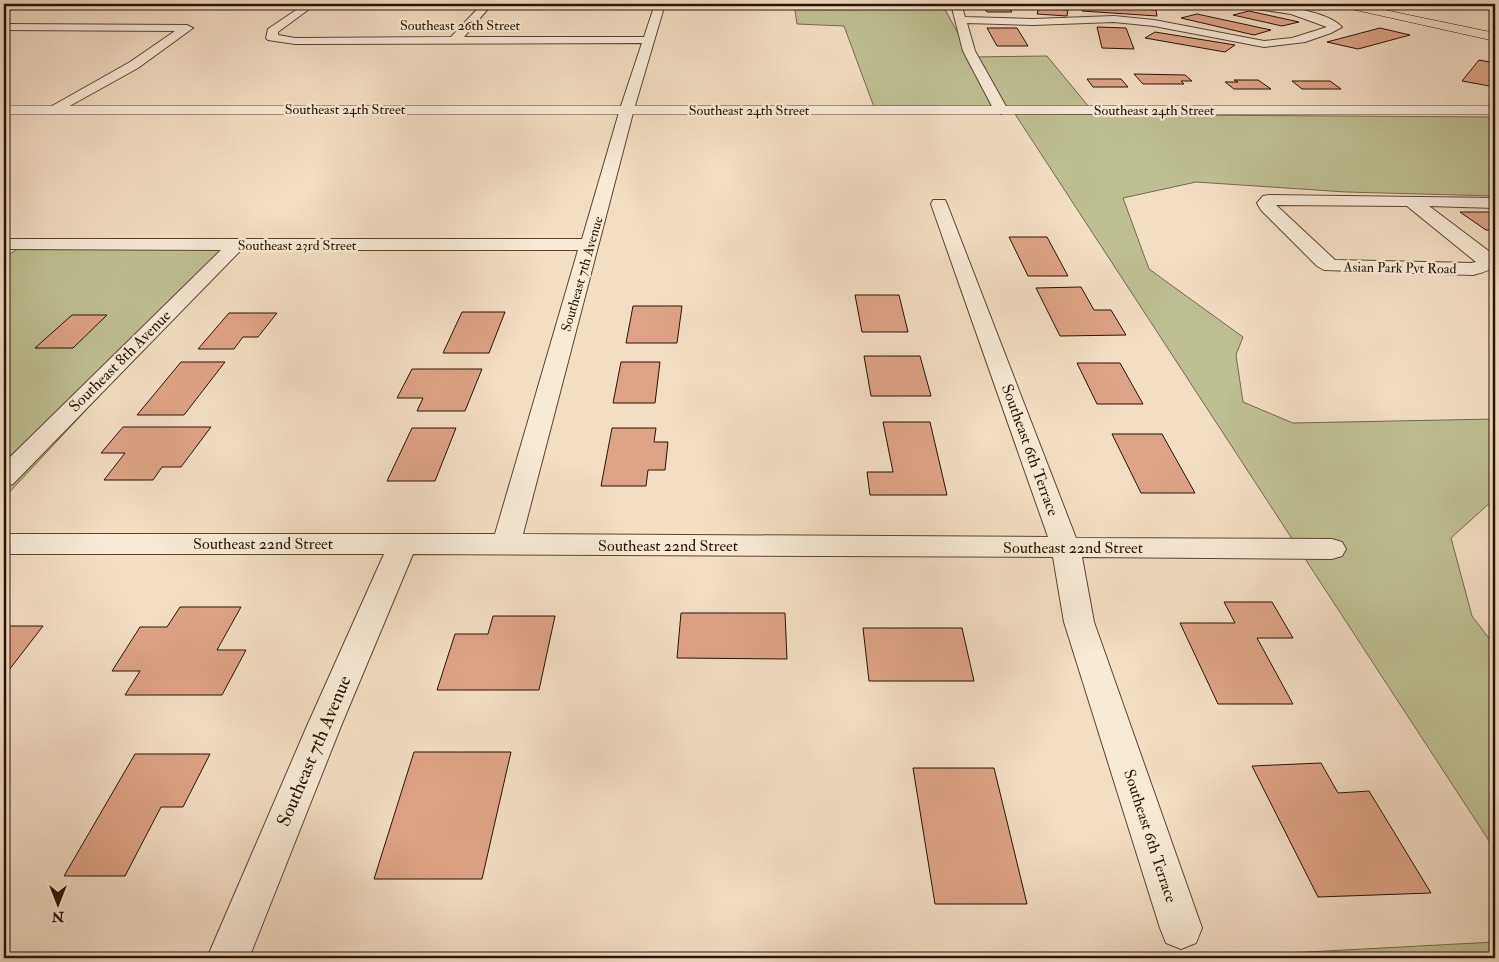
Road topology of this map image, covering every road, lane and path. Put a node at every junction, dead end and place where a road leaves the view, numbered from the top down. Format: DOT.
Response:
graph roads {
  1 [pos="311,4"];
  2 [pos="487,4"];
  3 [pos="660,4"];
  4 [pos="956,4"];
  5 [pos="1244,4"];
  6 [pos="1342,4"];
  7 [pos="1367,4"];
  8 [pos="960,20"];
  9 [pos="4,28"];
  10 [pos="1495,31"];
  11 [pos="1495,37"];
  12 [pos="455,40"];
  13 [pos="648,40"];
  14 [pos="57,109"];
  15 [pos="627,109"];
  16 [pos="4,110"];
  17 [pos="1000,110"];
  18 [pos="1495,110"];
  19 [pos="1411,201"];
  20 [pos="1495,203"];
  21 [pos="939,204"];
  22 [pos="4,244"];
  23 [pos="236,245"];
  24 [pos="590,245"];
  25 [pos="4,478"];
  26 [pos="4,544"];
  27 [pos="403,544"];
  28 [pos="506,544"];
  29 [pos="1066,548"];
  30 [pos="1332,549"];
  31 [pos="1181,928"];
  32 [pos="228,958"];
  1 -- 12 [label="street, Southeast 26th Street"];
  2 -- 12 [label="street"];
  3 -- 13 [label="street, Southeast 7th Avenue"];
  4 -- 8 [label="street"];
  5 -- 8 [label="street"];
  6 -- 11 [label="highway"];
  7 -- 10 [label="highway"];
  8 -- 17 [label="street"];
  9 -- 14 [label="street"];
  12 -- 13 [label="street, Southeast 26th Street"];
  13 -- 15 [label="street, Southeast 7th Avenue"];
  14 -- 15 [label="street, Southeast 24th Street"];
  14 -- 16 [label="street, Southeast 24th Street"];
  15 -- 17 [label="street, Southeast 24th Street"];
  15 -- 24 [label="street, Southeast 7th Avenue"];
  17 -- 18 [label="street, Southeast 24th Street"];
  19 -- 19 [label="street, Asian Park Pvt Road"];
  19 -- 20 [label="street, Asian Park Pvt Road"];
  21 -- 29 [label="street, Southeast 6th Terrace"];
  22 -- 23 [label="street, Southeast 23rd Street"];
  23 -- 24 [label="street, Southeast 23rd Street"];
  23 -- 25 [label="street, Southeast 8th Avenue"];
  24 -- 28 [label="street, Southeast 7th Avenue"];
  26 -- 27 [label="street, Southeast 22nd Street"];
  27 -- 28 [label="street, Southeast 22nd Street"];
  27 -- 32 [label="street, Southeast 7th Avenue"];
  28 -- 29 [label="street, Southeast 22nd Street"];
  29 -- 30 [label="street, Southeast 22nd Street"];
  29 -- 31 [label="street, Southeast 6th Terrace"];
}
